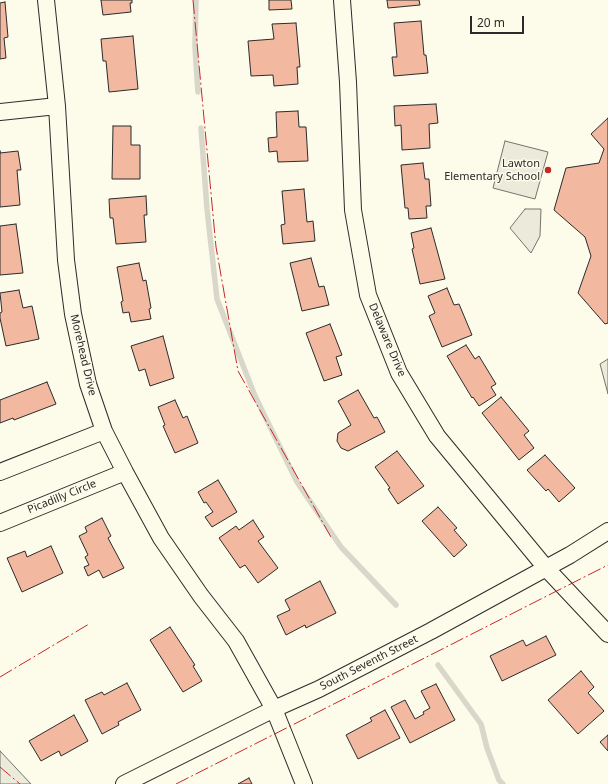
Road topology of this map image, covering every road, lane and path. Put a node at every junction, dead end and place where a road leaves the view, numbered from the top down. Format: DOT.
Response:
graph roads {
  1 [pos="46,0"];
  2 [pos="342,0"];
  3 [pos="57,106"];
  4 [pos="0,112"];
  5 [pos="104,431"];
  6 [pos="0,472"];
  7 [pos="125,472"];
  8 [pos="0,523"];
  9 [pos="608,531"];
  10 [pos="546,568"];
  11 [pos="608,634"];
  12 [pos="274,709"];
  13 [pos="124,784"];
  14 [pos="304,784"];
  1 -- 3 [label="street, Morehead Drive"];
  2 -- 10 [label="street, Delaware Drive"];
  3 -- 4 [label="street"];
  3 -- 5 [label="street, Morehead Drive"];
  5 -- 6 [label="street"];
  5 -- 7 [label="street, Morehead Drive"];
  7 -- 8 [label="street, Picadilly Circle"];
  7 -- 12 [label="street, Morehead Drive"];
  9 -- 10 [label="street, South Seventh Street"];
  10 -- 11 [label="street, Delaware Drive"];
  10 -- 12 [label="street, South Seventh Street"];
  12 -- 13 [label="street, South Seventh Street"];
  12 -- 14 [label="street, Morehead Drive"];
}
